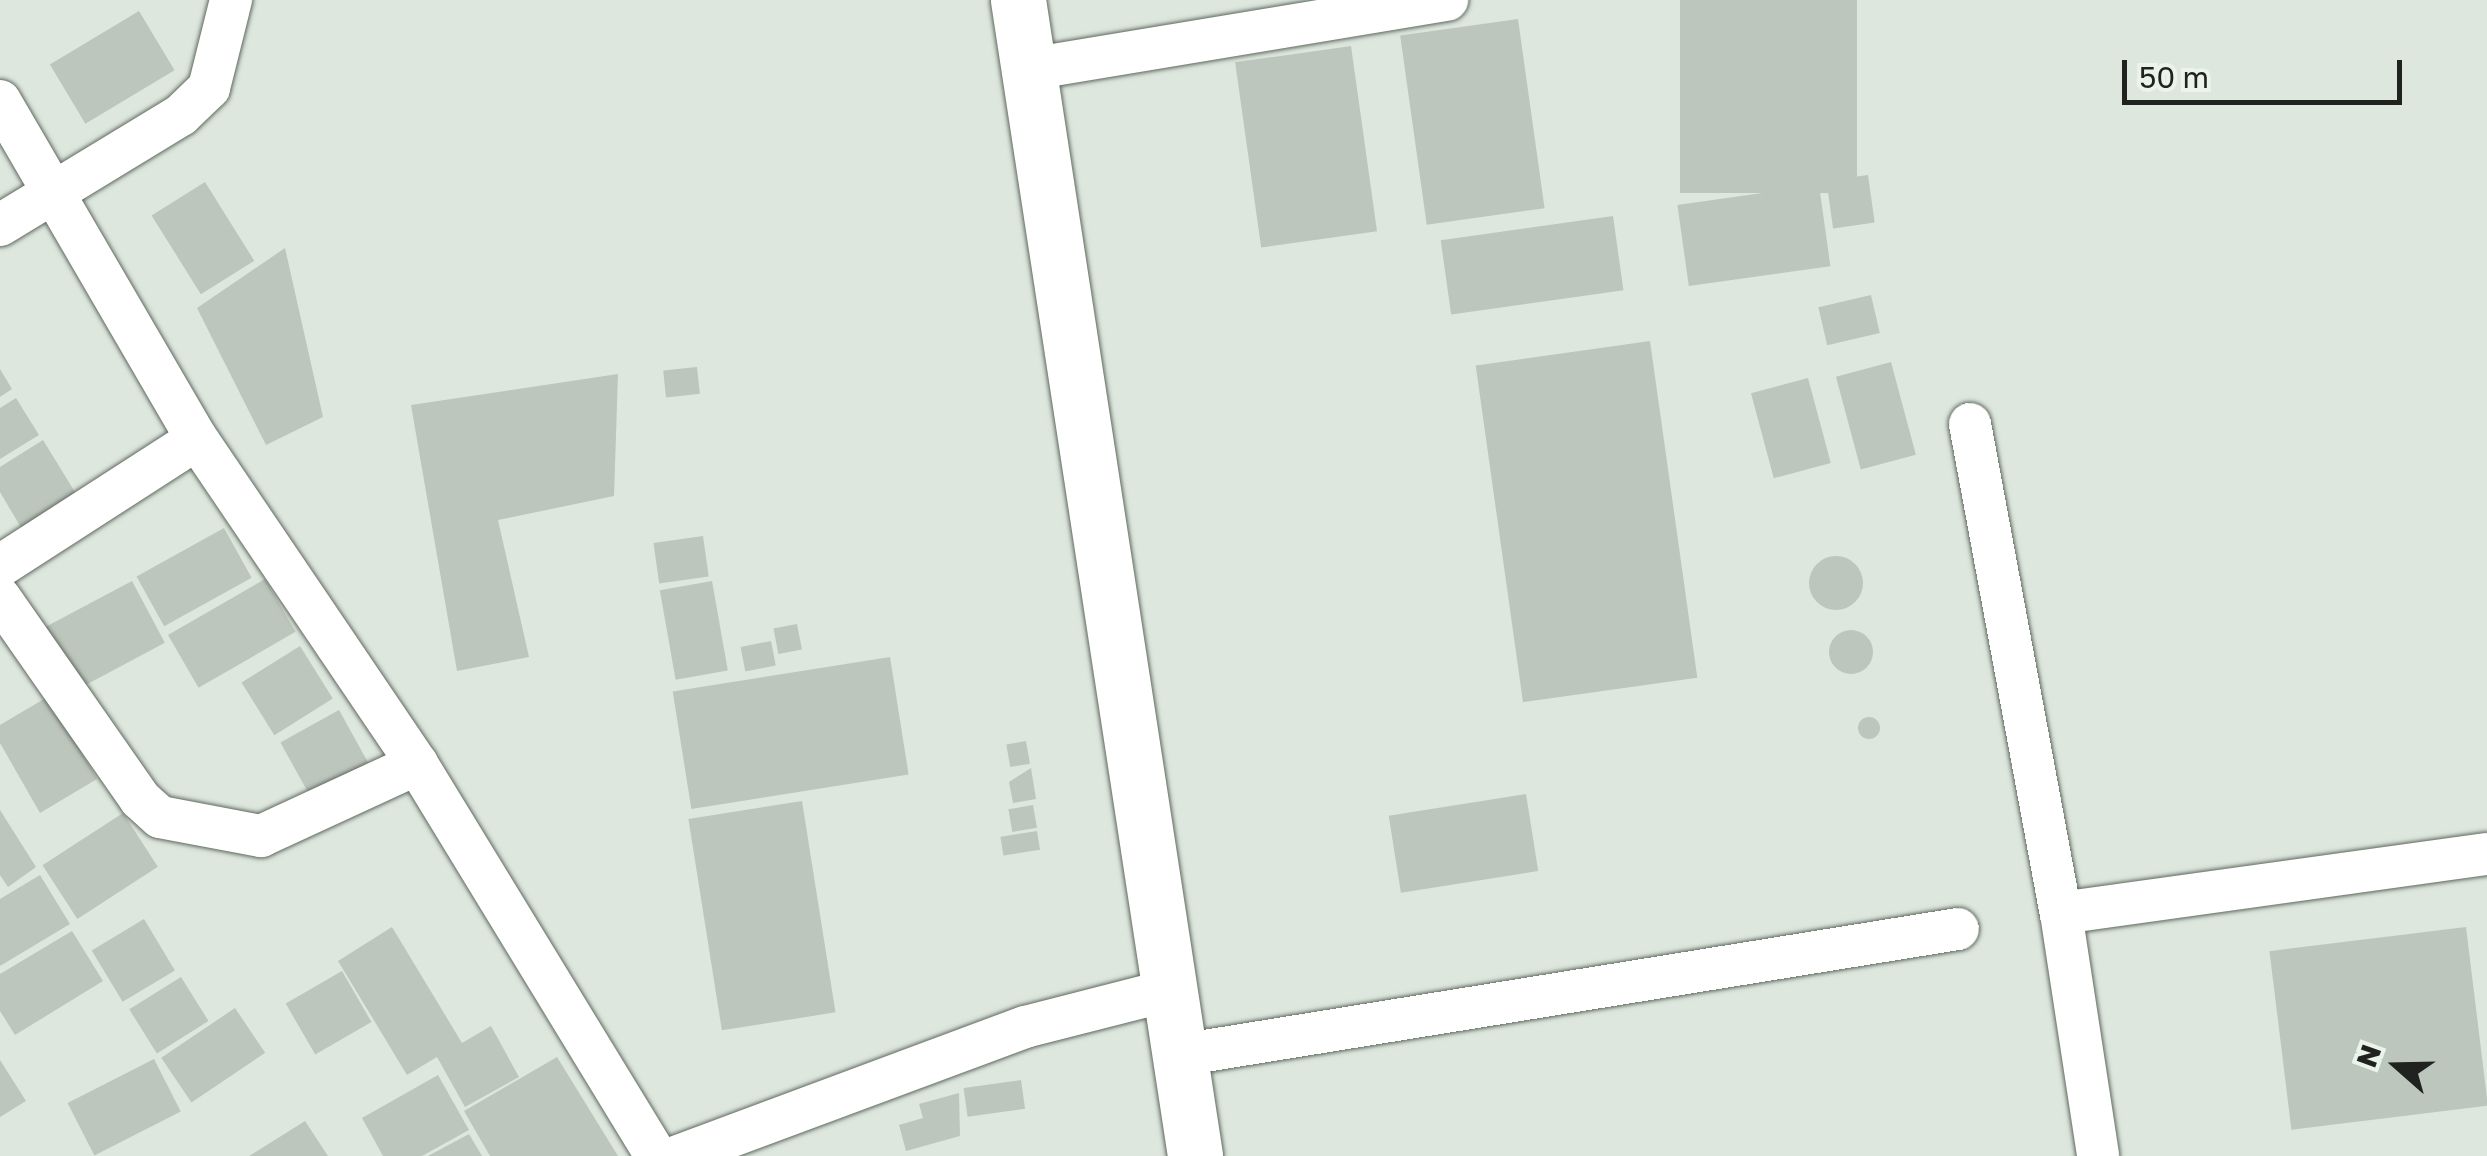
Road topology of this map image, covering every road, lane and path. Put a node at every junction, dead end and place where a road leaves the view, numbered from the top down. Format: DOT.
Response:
graph roads {
  1 [pos="231,0"];
  2 [pos="1018,0"];
  3 [pos="1447,0"];
  4 [pos="1028,70"];
  5 [pos="0,101"];
  6 [pos="53,191"];
  7 [pos="0,225"];
  8 [pos="1970,424"];
  9 [pos="197,439"];
  10 [pos="0,566"];
  11 [pos="0,598"];
  12 [pos="417,764"];
  13 [pos="2487,854"];
  14 [pos="2061,913"];
  15 [pos="1958,930"];
  16 [pos="1170,990"];
  17 [pos="1180,1056"];
  18 [pos="656,1156"];
  19 [pos="678,1156"];
  20 [pos="1194,1156"];
  21 [pos="2098,1156"];
  1 -- 6 [label="street"];
  2 -- 4 [label="main road"];
  3 -- 4 [label="street"];
  4 -- 16 [label="main road"];
  5 -- 6 [label="street"];
  6 -- 7 [label="street"];
  6 -- 9 [label="street"];
  8 -- 14 [label="street"];
  9 -- 10 [label="street"];
  9 -- 12 [label="street"];
  11 -- 12 [label="street"];
  12 -- 18 [label="street"];
  13 -- 14 [label="street"];
  14 -- 21 [label="street"];
  15 -- 17 [label="street"];
  16 -- 17 [label="main road"];
  16 -- 19 [label="street"];
  17 -- 20 [label="main road"];
}
